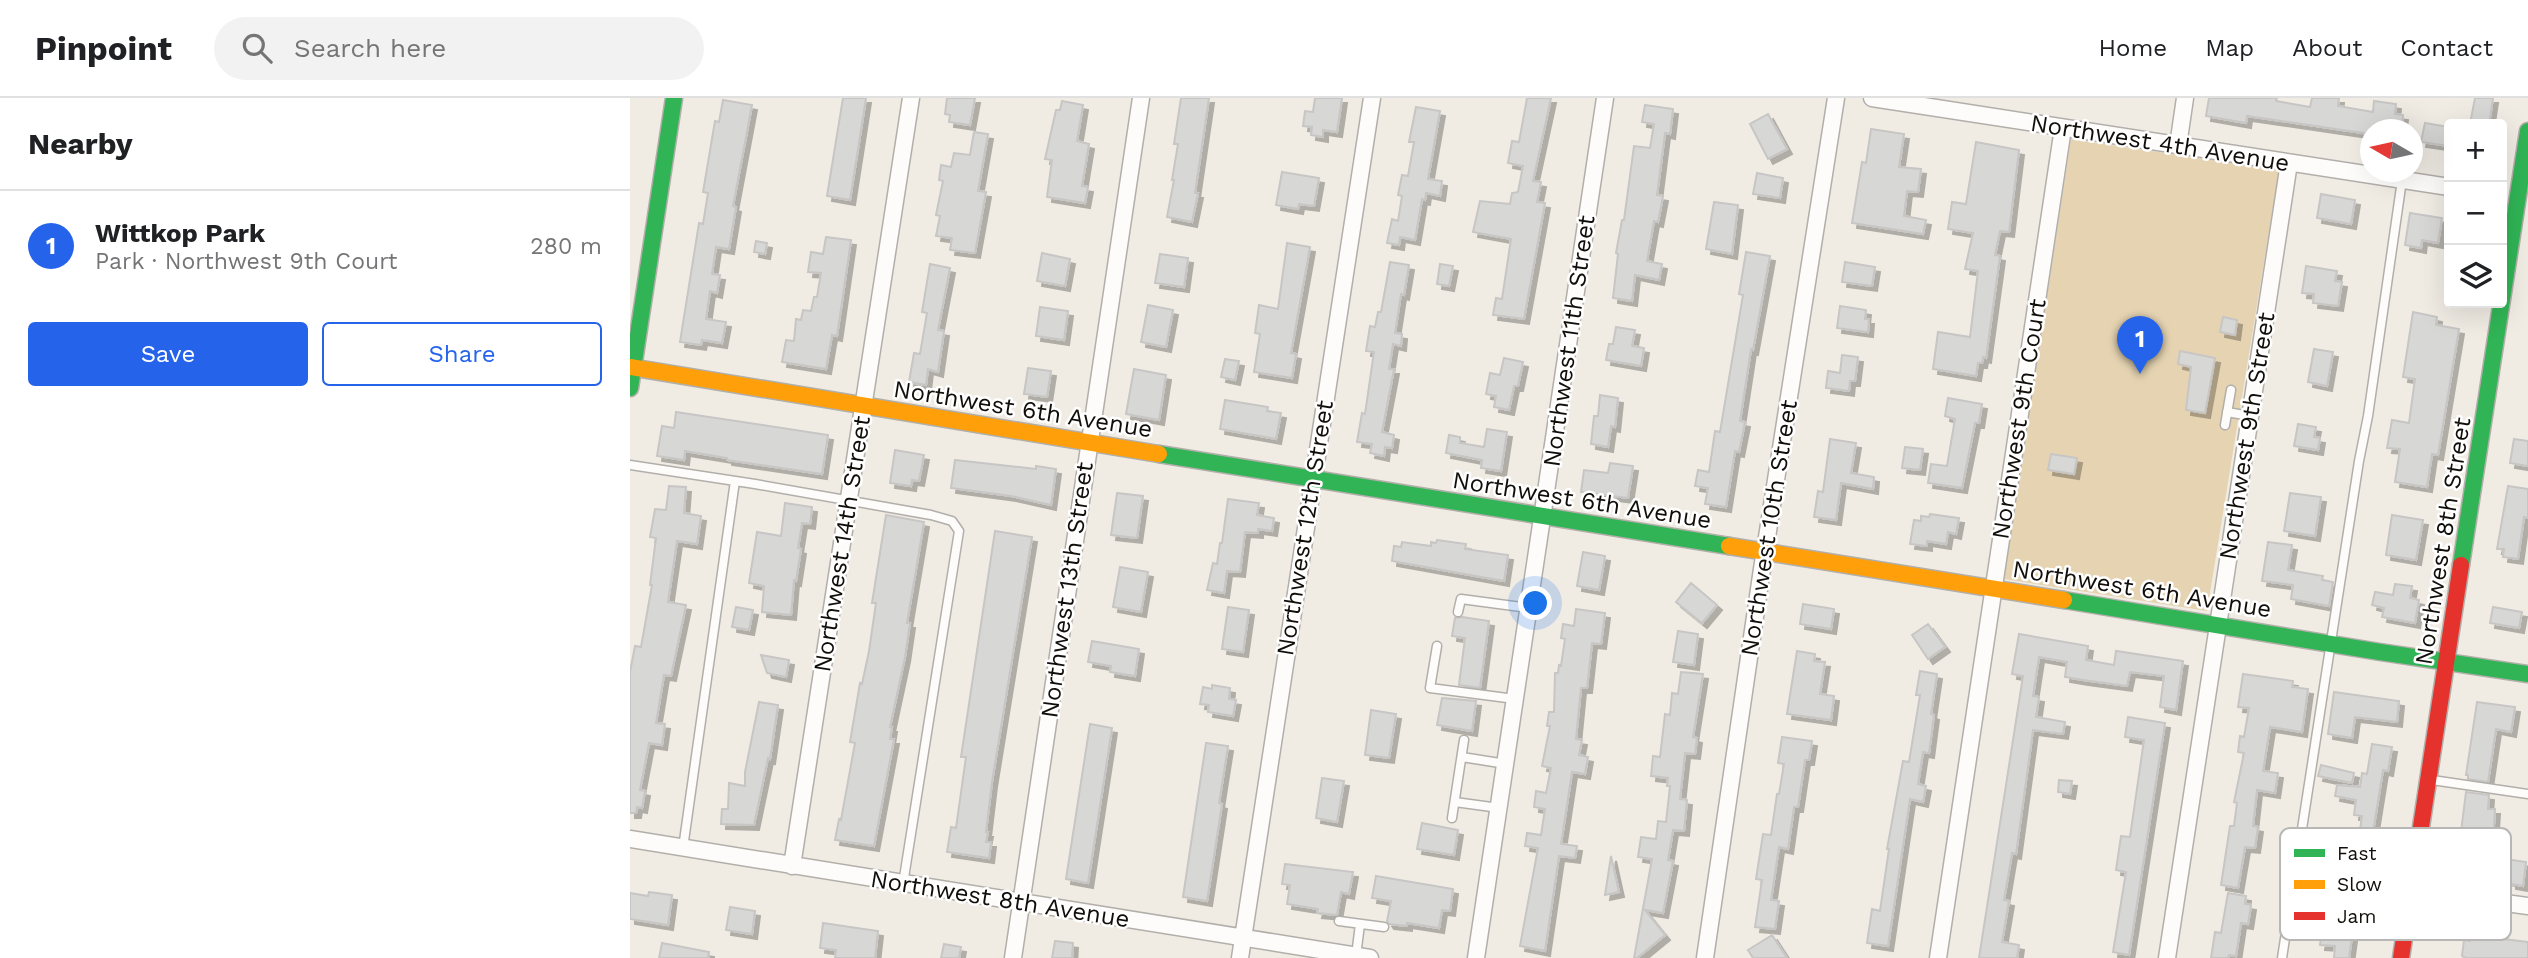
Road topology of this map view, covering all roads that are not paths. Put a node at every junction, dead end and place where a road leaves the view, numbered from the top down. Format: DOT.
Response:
graph roads {
  1 [pos="674,98"];
  2 [pos="911,98"];
  3 [pos="1141,98"];
  4 [pos="1372,98"];
  5 [pos="1605,98"];
  6 [pos="1836,98"];
  7 [pos="1871,98"];
  8 [pos="2185,98"];
  9 [pos="2063,128"];
  10 [pos="2528,131"];
  11 [pos="2178,146"];
  12 [pos="2289,163"];
  13 [pos="2360,174"];
  14 [pos="2402,182"];
  15 [pos="2415,182"];
  16 [pos="2444,186"];
  17 [pos="2516,197"];
  18 [pos="631,367"];
  19 [pos="630,388"];
  20 [pos="2231,390"];
  21 [pos="863,407"];
  22 [pos="2227,412"];
  23 [pos="2250,416"];
  24 [pos="2225,425"];
  25 [pos="1089,443"];
  26 [pos="630,465"];
  27 [pos="735,481"];
  28 [pos="1312,481"];
  29 [pos="849,501"];
  30 [pos="1543,517"];
  31 [pos="1765,552"];
  32 [pos="1993,588"];
  33 [pos="1529,608"];
  34 [pos="1458,612"];
  35 [pos="2217,625"];
  36 [pos="2330,643"];
  37 [pos="1437,646"];
  38 [pos="2448,663"];
  39 [pos="2528,674"];
  40 [pos="1515,699"];
  41 [pos="1464,740"];
  42 [pos="1462,757"];
  43 [pos="1506,764"];
  44 [pos="2429,779"];
  45 [pos="2528,793"];
  46 [pos="1455,802"];
  47 [pos="1499,808"];
  48 [pos="1452,818"];
  49 [pos="2302,828"];
  50 [pos="2421,828"];
  51 [pos="630,839"];
  52 [pos="683,848"];
  53 [pos="792,866"];
  54 [pos="903,884"];
  55 [pos="1021,903"];
  56 [pos="1339,921"];
  57 [pos="1360,924"];
  58 [pos="1384,928"];
  59 [pos="1243,938"];
  60 [pos="2286,940"];
  61 [pos="2404,940"];
  62 [pos="1363,957"];
  63 [pos="1013,958"];
  64 [pos="1240,958"];
  65 [pos="1476,958"];
  66 [pos="1705,958"];
  67 [pos="1938,958"];
  68 [pos="2167,958"];
  69 [pos="2283,958"];
  70 [pos="2401,958"];
  1 -- 18 [label="street"];
  2 -- 21 [label="street, Northwest 14th Street"];
  3 -- 25 [label="street, Northwest 13th Street"];
  4 -- 28 [label="street, Northwest 12th Street"];
  5 -- 30 [label="street, Northwest 11th Street"];
  6 -- 31 [label="street, Northwest 10th Street"];
  7 -- 9 [label="street, Northwest 4th Avenue"];
  8 -- 11 [label="street"];
  9 -- 11 [label="street, Northwest 4th Avenue"];
  9 -- 32 [label="street, Northwest 9th Court"];
  10 -- 17 [label="street, Northwest 8th Street"];
  11 -- 12 [label="street, Northwest 4th Avenue"];
  12 -- 13 [label="street, Northwest 4th Avenue"];
  12 -- 23 [label="street, Northwest 9th Street"];
  14 -- 36 [label="lane"];
  15 -- 16 [label="street, Northwest 4th Avenue"];
  17 -- 38 [label="street, Northwest 8th Street"];
  18 -- 19 [label="street"];
  18 -- 21 [label="street, Northwest 6th Avenue"];
  20 -- 22 [label="lane"];
  21 -- 25 [label="street, Northwest 6th Avenue"];
  21 -- 29 [label="street, Northwest 14th Street"];
  22 -- 23 [label="lane"];
  22 -- 24 [label="lane"];
  23 -- 35 [label="street, Northwest 9th Street"];
  25 -- 28 [label="street, Northwest 6th Avenue"];
  25 -- 55 [label="street, Northwest 13th Street"];
  26 -- 27 [label="lane"];
  27 -- 29 [label="lane"];
  27 -- 52 [label="lane"];
  28 -- 30 [label="street, Northwest 6th Avenue"];
  28 -- 59 [label="street, Northwest 12th Street"];
  29 -- 53 [label="street, Northwest 14th Street"];
  29 -- 54 [label="lane"];
  30 -- 31 [label="street, Northwest 6th Avenue"];
  30 -- 33 [label="street, Northwest 11th Street"];
  31 -- 32 [label="street, Northwest 6th Avenue"];
  31 -- 66 [label="street, Northwest 10th Street"];
  32 -- 35 [label="street, Northwest 6th Avenue"];
  32 -- 67 [label="street, Northwest 9th Court"];
  33 -- 34 [label="lane"];
  33 -- 40 [label="street, Northwest 11th Street"];
  35 -- 36 [label="street, Northwest 6th Avenue"];
  35 -- 68 [label="street, Northwest 9th Street"];
  36 -- 38 [label="street, Northwest 6th Avenue"];
  36 -- 49 [label="lane"];
  37 -- 40 [label="lane"];
  38 -- 39 [label="street, Northwest 6th Avenue"];
  38 -- 44 [label="street, Northwest 8th Street"];
  40 -- 43 [label="street, Northwest 11th Street"];
  41 -- 42 [label="lane"];
  42 -- 43 [label="lane"];
  42 -- 46 [label="lane"];
  43 -- 47 [label="street, Northwest 11th Street"];
  44 -- 45 [label="lane"];
  44 -- 50 [label="street, Northwest 8th Street"];
  46 -- 47 [label="lane"];
  46 -- 48 [label="lane"];
  47 -- 65 [label="street, Northwest 11th Street"];
  51 -- 52 [label="street, Northwest 8th Avenue"];
  52 -- 53 [label="street, Northwest 8th Avenue"];
  53 -- 54 [label="street, Northwest 8th Avenue"];
  54 -- 55 [label="street, Northwest 8th Avenue"];
  55 -- 59 [label="street, Northwest 8th Avenue"];
  55 -- 63 [label="street, Northwest 13th Street"];
  56 -- 57 [label="lane"];
  57 -- 58 [label="lane"];
  57 -- 62 [label="lane"];
  59 -- 62 [label="street, Northwest 8th Avenue"];
  59 -- 64 [label="street, Northwest 12th Street"];
  60 -- 69 [label="lane"];
  61 -- 70 [label="street, Northwest 8th Street"];
}
